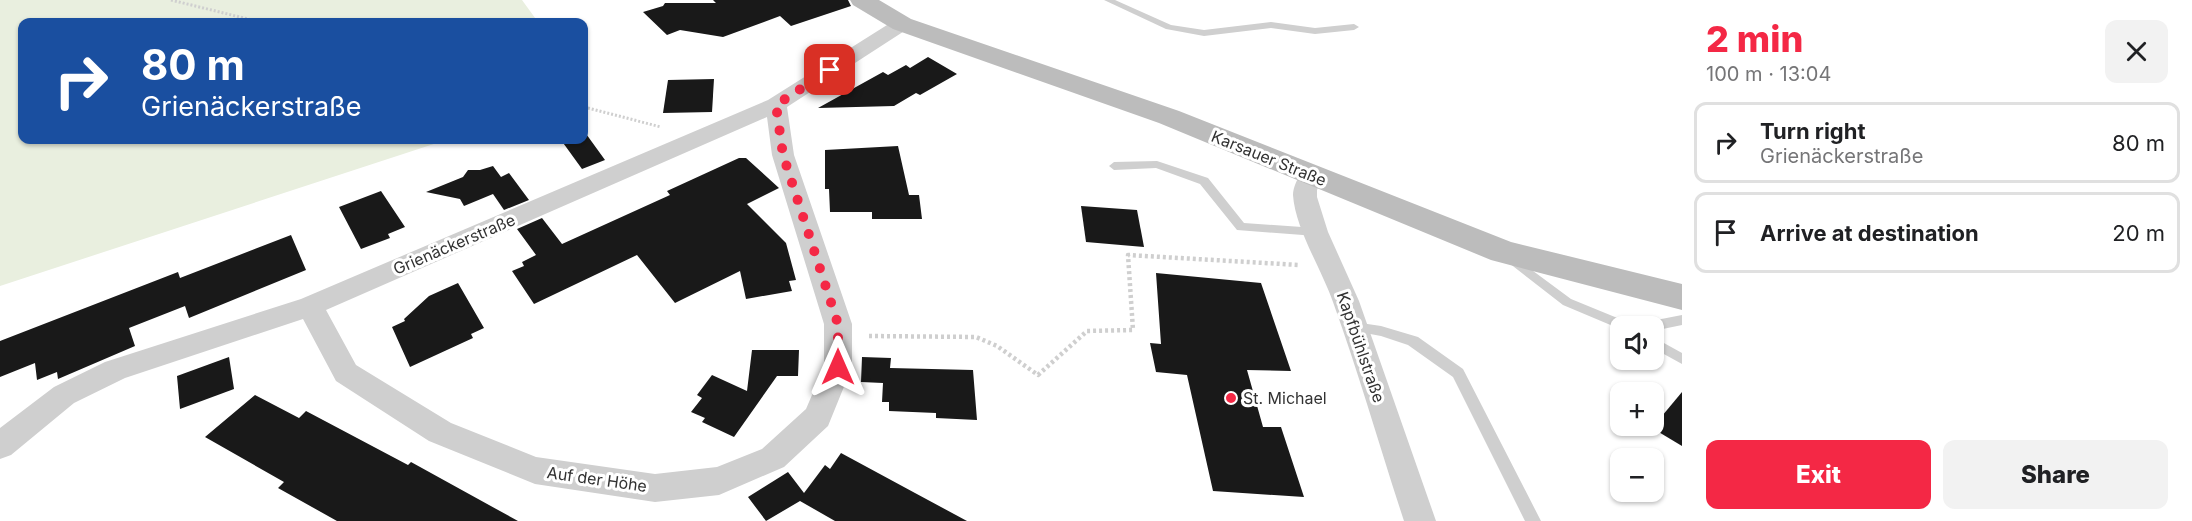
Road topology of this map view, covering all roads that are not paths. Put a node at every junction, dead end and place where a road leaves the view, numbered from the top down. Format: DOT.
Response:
graph roads {
  1 [pos="862,0"];
  2 [pos="1108,0"];
  3 [pos="902,24"];
  4 [pos="1354,27"];
  5 [pos="776,105"];
  6 [pos="1114,166"];
  7 [pos="1311,175"];
  8 [pos="1316,232"];
  9 [pos="1503,252"];
  10 [pos="1682,297"];
  11 [pos="310,306"];
  12 [pos="1610,320"];
  13 [pos="1682,320"];
  14 [pos="1664,324"];
  15 [pos="1354,327"];
  16 [pos="1664,348"];
  17 [pos="1682,359"];
  18 [pos="0,446"];
  19 [pos="1420,521"];
  20 [pos="1533,521"];
  1 -- 3 [label="street, Karsauer Straße"];
  2 -- 4 [label="lane"];
  3 -- 5 [label="street, Grienäckerstraße"];
  3 -- 7 [label="street, Karsauer Straße"];
  5 -- 11 [label="street, Grienäckerstraße"];
  5 -- 11 [label="street, Auf der Höhe"];
  6 -- 8 [label="lane"];
  7 -- 8 [label="street, Kapfbühlstraße"];
  7 -- 9 [label="street, Karsauer Straße"];
  8 -- 15 [label="street, Kapfbühlstraße"];
  9 -- 10 [label="street, Karsauer Straße"];
  9 -- 12 [label="lane"];
  11 -- 18 [label="street, Grienäckerstraße"];
  13 -- 14 [label="lane"];
  15 -- 19 [label="street, Kapfbühlstraße"];
  15 -- 20 [label="lane"];
  16 -- 17 [label="lane"];
}
